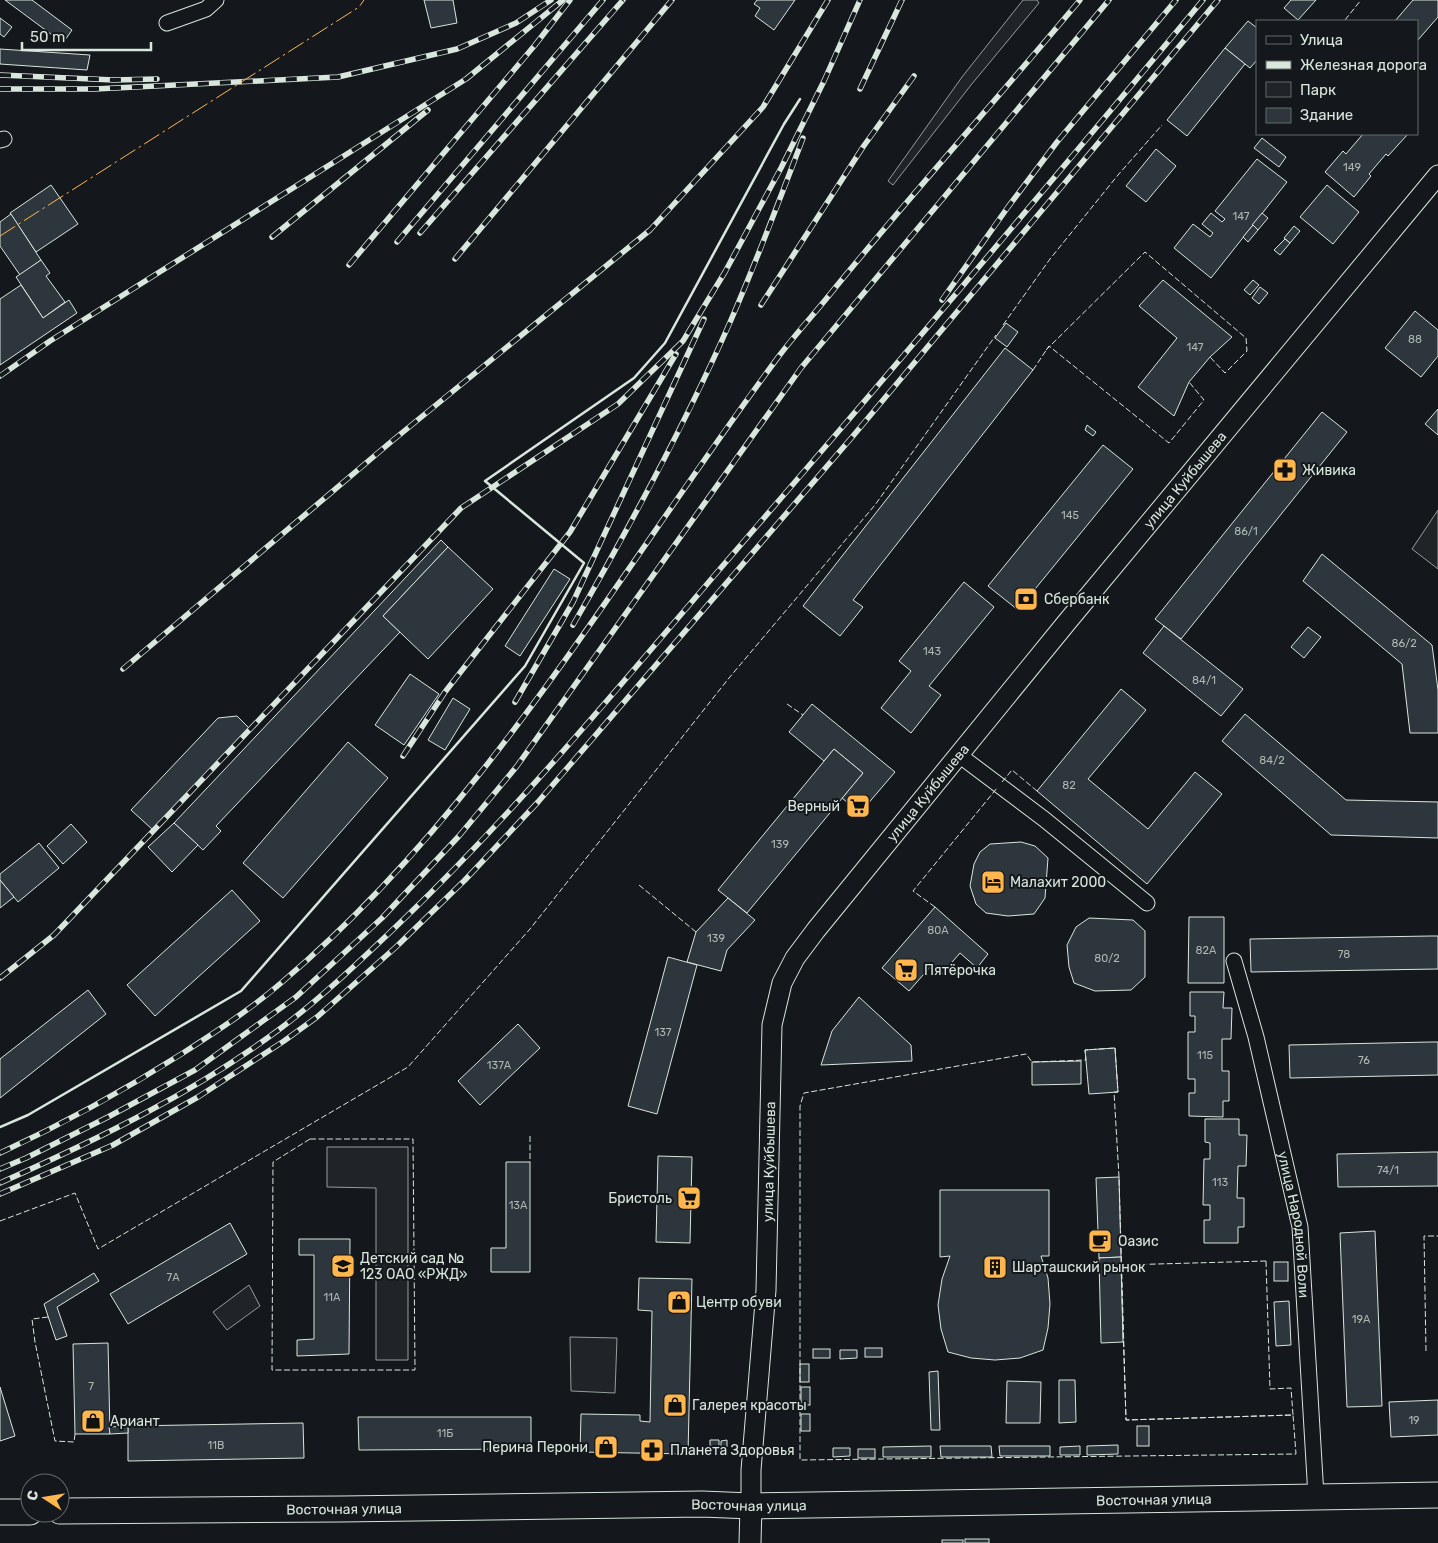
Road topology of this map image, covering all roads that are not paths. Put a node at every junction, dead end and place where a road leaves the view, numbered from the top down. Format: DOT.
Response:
graph roads {
  1 [pos="216,0"];
  2 [pos="167,23"];
  3 [pos="1438,175"];
  4 [pos="958,755"];
  5 [pos="1147,903"];
  6 [pos="1234,961"];
  7 [pos="1438,1495"];
  8 [pos="1316,1496"];
  9 [pos="751,1506"];
  10 [pos="70,1511"];
  11 [pos="0,1512"];
  12 [pos="20,1512"];
  13 [pos="750,1543"];
  1 -- 2 [label="street"];
  3 -- 4 [label="street, улица Куйбышева"];
  4 -- 5 [label="street"];
  4 -- 9 [label="street, улица Куйбышева"];
  6 -- 8 [label="street, улица Народной Воли"];
  7 -- 8 [label="main road, Восточная улица"];
  8 -- 9 [label="main road, Восточная улица"];
  9 -- 10 [label="main road, Восточная улица"];
  9 -- 13 [label="main road, улица Куйбышева"];
  11 -- 12 [label="main road"];
}
